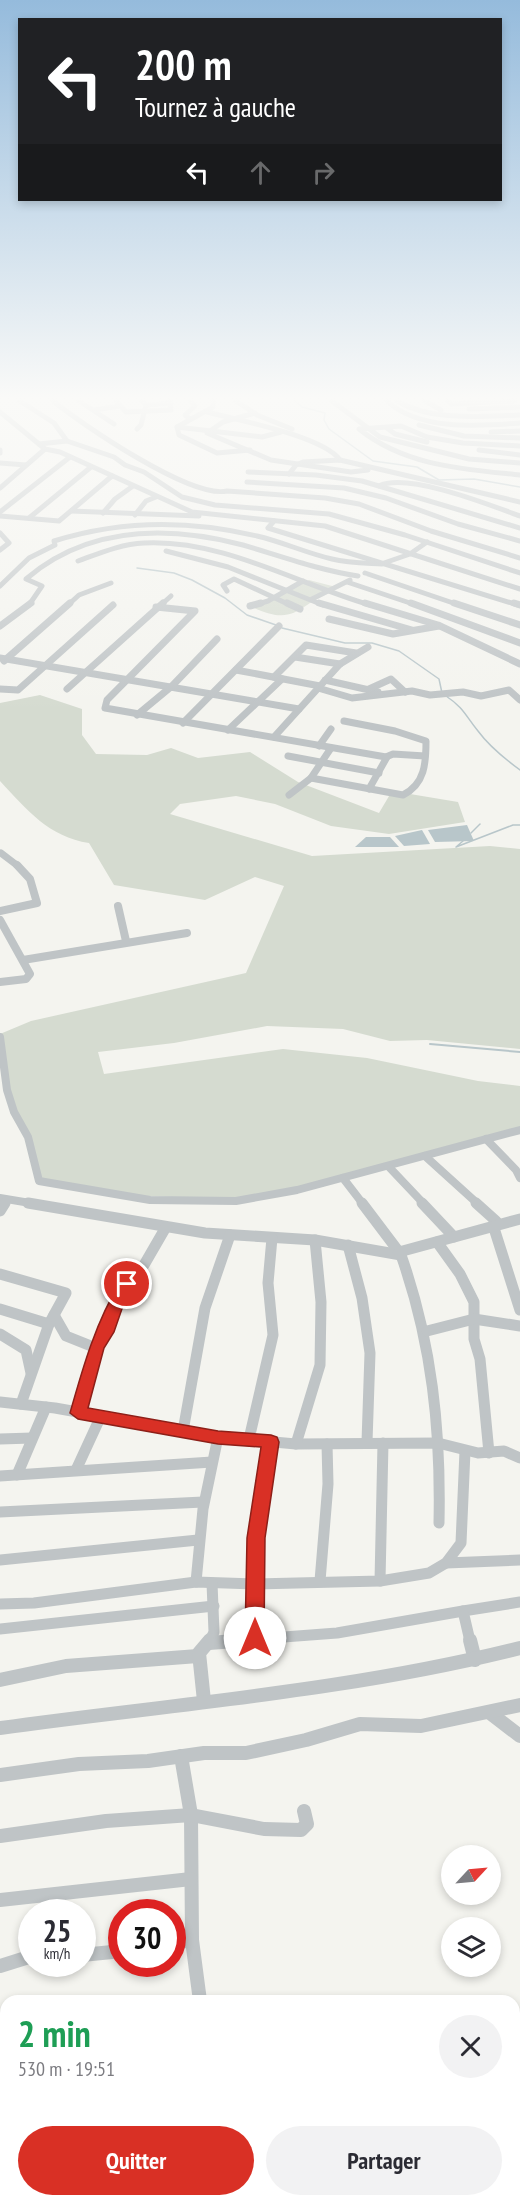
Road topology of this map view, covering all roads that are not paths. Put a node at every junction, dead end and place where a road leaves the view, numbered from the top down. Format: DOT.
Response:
graph roads {
  1 [pos="13,504"];
  2 [pos="45,504"];
  3 [pos="79,504"];
  4 [pos="111,504"];
  5 [pos="144,504"];
  6 [pos="173,504"];
  7 [pos="211,504"];
  8 [pos="305,504"];
  9 [pos="359,504"];
  10 [pos="401,504"];
  11 [pos="440,504"];
  12 [pos="483,504"];
  13 [pos="445,506"];
  14 [pos="71,511"];
  15 [pos="303,511"];
  16 [pos="506,512"];
  17 [pos="103,513"];
  18 [pos="424,513"];
  19 [pos="0,514"];
  20 [pos="135,515"];
  21 [pos="216,516"];
  22 [pos="520,516"];
  23 [pos="29,518"];
  24 [pos="400,519"];
  25 [pos="489,519"];
  26 [pos="274,521"];
  27 [pos="418,525"];
  28 [pos="268,528"];
  29 [pos="520,528"];
  30 [pos="0,533"];
  31 [pos="399,533"];
  32 [pos="256,536"];
  33 [pos="456,538"];
  34 [pos="520,541"];
  35 [pos="425,543"];
  36 [pos="0,550"];
  37 [pos="166,551"];
  38 [pos="410,554"];
  39 [pos="507,554"];
  40 [pos="520,558"];
  41 [pos="78,561"];
  42 [pos="487,562"];
  43 [pos="383,563"];
  44 [pos="511,570"];
  45 [pos="364,573"];
  46 [pos="520,573"];
  47 [pos="358,576"];
  48 [pos="492,580"];
  49 [pos="303,581"];
  50 [pos="346,582"];
  51 [pos="111,583"];
  52 [pos="0,586"];
  53 [pos="520,589"];
  54 [pos="227,591"];
  55 [pos="290,591"];
  56 [pos="330,592"];
  57 [pos="171,596"];
  58 [pos="274,598"];
  59 [pos="312,599"];
  60 [pos="113,605"];
  61 [pos="520,605"];
  62 [pos="156,606"];
  63 [pos="250,606"];
  64 [pos="300,609"];
  65 [pos="329,619"];
  66 [pos="520,625"];
  67 [pos="0,626"];
  68 [pos="279,626"];
  69 [pos="439,626"];
  70 [pos="412,630"];
  71 [pos="217,639"];
  72 [pos="519,641"];
  73 [pos="368,647"];
  74 [pos="356,653"];
  75 [pos="520,656"];
  76 [pos="295,657"];
  77 [pos="3,658"];
  78 [pos="509,659"];
  79 [pos="0,664"];
  80 [pos="340,664"];
  81 [pos="520,664"];
  82 [pos="48,665"];
  83 [pos="236,670"];
  84 [pos="89,671"];
  85 [pos="130,678"];
  86 [pos="278,678"];
  87 [pos="325,680"];
  88 [pos="172,686"];
  89 [pos="319,687"];
  90 [pos="0,689"];
  91 [pos="67,689"];
  92 [pos="369,689"];
  93 [pos="212,693"];
  94 [pos="382,693"];
  95 [pos="399,694"];
  96 [pos="520,700"];
  97 [pos="258,701"];
  98 [pos="299,709"];
  99 [pos="137,715"];
  100 [pos="344,721"];
  101 [pos="183,723"];
  102 [pos="331,729"];
  103 [pos="228,730"];
  104 [pos="274,737"];
  105 [pos="319,746"];
  106 [pos="331,748"];
  107 [pos="288,756"];
  108 [pos="425,756"];
  109 [pos="387,757"];
  110 [pos="322,762"];
  111 [pos="379,772"];
  112 [pos="311,778"];
  113 [pos="369,789"];
  114 [pos="290,795"];
  115 [pos="0,853"];
  116 [pos="118,906"];
  117 [pos="0,910"];
  118 [pos="0,920"];
  119 [pos="187,933"];
  120 [pos="126,941"];
  121 [pos="22,960"];
  122 [pos="0,982"];
  123 [pos="0,1037"];
  124 [pos="520,1130"];
  125 [pos="486,1139"];
  126 [pos="425,1156"];
  127 [pos="389,1167"];
  128 [pos="343,1178"];
  129 [pos="520,1179"];
  130 [pos="3,1199"];
  131 [pos="0,1211"];
  132 [pos="520,1220"];
  133 [pos="493,1225"];
  134 [pos="166,1227"];
  135 [pos="230,1235"];
  136 [pos="454,1237"];
  137 [pos="272,1238"];
  138 [pos="315,1240"];
  139 [pos="437,1242"];
  140 [pos="348,1245"];
  141 [pos="400,1254"];
  142 [pos="0,1274"];
  143 [pos="0,1309"];
  144 [pos="520,1310"];
  145 [pos="474,1319"];
  146 [pos="51,1320"];
  147 [pos="520,1326"];
  148 [pos="427,1331"];
  149 [pos="0,1334"];
  150 [pos="96,1348"];
  151 [pos="32,1373"];
  152 [pos="0,1402"];
  153 [pos="21,1404"];
  154 [pos="46,1407"];
  155 [pos="78,1413"];
  156 [pos="100,1418"];
  157 [pos="183,1431"];
  158 [pos="218,1437"];
  159 [pos="32,1438"];
  160 [pos="0,1439"];
  161 [pos="249,1439"];
  162 [pos="271,1442"];
  163 [pos="367,1442"];
  164 [pos="383,1443"];
  165 [pos="438,1443"];
  166 [pos="296,1444"];
  167 [pos="327,1444"];
  168 [pos="465,1451"];
  169 [pos="489,1453"];
  170 [pos="520,1458"];
  171 [pos="212,1462"];
  172 [pos="76,1470"];
  173 [pos="17,1475"];
  174 [pos="0,1476"];
  175 [pos="203,1502"];
  176 [pos="0,1512"];
  177 [pos="439,1523"];
  178 [pos="198,1540"];
  179 [pos="0,1560"];
  180 [pos="520,1560"];
  181 [pos="446,1563"];
  182 [pos="320,1581"];
  183 [pos="380,1581"];
  184 [pos="196,1582"];
  185 [pos="212,1583"];
  186 [pos="255,1584"];
  187 [pos="520,1602"];
  188 [pos="0,1604"];
  189 [pos="214,1606"];
  190 [pos="463,1611"];
  191 [pos="0,1629"];
  192 [pos="255,1638"];
  193 [pos="209,1643"];
  194 [pos="520,1648"];
  195 [pos="198,1656"];
  196 [pos="475,1660"];
  197 [pos="0,1680"];
  198 [pos="204,1701"];
  199 [pos="520,1705"];
  200 [pos="490,1713"];
  201 [pos="0,1728"];
  202 [pos="520,1736"];
  203 [pos="181,1756"];
  204 [pos="0,1774"];
  205 [pos="304,1811"];
  206 [pos="191,1815"];
  207 [pos="0,1836"];
  208 [pos="191,1879"];
  209 [pos="0,1900"];
  210 [pos="192,1940"];
  211 [pos="186,1941"];
  212 [pos="18,1960"];
  213 [pos="0,1966"];
  214 [pos="199,1995"];
  1 -- 19 [label="street"];
  2 -- 23 [label="street"];
  3 -- 14 [label="street"];
  4 -- 17 [label="street"];
  5 -- 20 [label="street"];
  6 -- 21 [label="street"];
  7 -- 15 [label="street"];
  8 -- 15 [label="street"];
  9 -- 24 [label="street"];
  10 -- 18 [label="street"];
  11 -- 13 [label="street"];
  12 -- 16 [label="street"];
  13 -- 18 [label="street"];
  13 -- 25 [label="street"];
  14 -- 17 [label="street"];
  14 -- 23 [label="street"];
  15 -- 31 [label="street"];
  16 -- 22 [label="street"];
  16 -- 25 [label="street"];
  17 -- 20 [label="street"];
  18 -- 24 [label="street"];
  18 -- 34 [label="street"];
  19 -- 23 [label="street"];
  20 -- 21 [label="street"];
  21 -- 26 [label="street"];
  24 -- 27 [label="street"];
  25 -- 29 [label="street"];
  26 -- 28 [label="street"];
  26 -- 38 [label="street"];
  27 -- 31 [label="street"];
  27 -- 33 [label="street"];
  28 -- 32 [label="street"];
  28 -- 43 [label="street"];
  30 -- 36 [label="street"];
  31 -- 35 [label="street"];
  32 -- 43 [label="street"];
  32 -- 52 [label="street"];
  33 -- 35 [label="street"];
  33 -- 39 [label="street"];
  35 -- 38 [label="street"];
  35 -- 42 [label="street"];
  37 -- 55 [label="street"];
  38 -- 43 [label="street"];
  38 -- 48 [label="street"];
  39 -- 40 [label="street"];
  39 -- 42 [label="street"];
  41 -- 49 [label="street"];
  42 -- 44 [label="street"];
  43 -- 45 [label="street"];
  43 -- 61 [label="street"];
  44 -- 46 [label="street"];
  44 -- 48 [label="street"];
  45 -- 47 [label="street"];
  45 -- 66 [label="street"];
  47 -- 50 [label="street"];
  47 -- 67 [label="street"];
  48 -- 53 [label="street"];
  49 -- 55 [label="street"];
  49 -- 56 [label="street"];
  50 -- 56 [label="street"];
  50 -- 72 [label="street"];
  51 -- 77 [label="street"];
  54 -- 58 [label="street"];
  55 -- 58 [label="street"];
  55 -- 59 [label="street"];
  56 -- 59 [label="street"];
  56 -- 69 [label="street"];
  57 -- 62 [label="street"];
  58 -- 63 [label="street"];
  58 -- 64 [label="street"];
  59 -- 70 [label="street"];
  60 -- 82 [label="street"];
  62 -- 84 [label="street"];
  62 -- 85 [label="street"];
  65 -- 70 [label="street"];
  68 -- 83 [label="street"];
  69 -- 70 [label="street"];
  69 -- 78 [label="street"];
  71 -- 88 [label="street"];
  73 -- 74 [label="street"];
  74 -- 76 [label="street"];
  74 -- 80 [label="street"];
  75 -- 78 [label="street"];
  76 -- 80 [label="street"];
  76 -- 86 [label="street"];
  77 -- 79 [label="street"];
  77 -- 82 [label="street"];
  78 -- 81 [label="street"];
  80 -- 87 [label="street"];
  82 -- 84 [label="street"];
  82 -- 90 [label="street"];
  83 -- 86 [label="street"];
  83 -- 93 [label="street"];
  84 -- 85 [label="street"];
  84 -- 91 [label="street"];
  85 -- 88 [label="street"];
  85 -- 99 [label="street"];
  86 -- 89 [label="street"];
  86 -- 97 [label="street"];
  87 -- 89 [label="street"];
  87 -- 92 [label="street"];
  88 -- 93 [label="street"];
  88 -- 99 [label="street"];
  89 -- 94 [label="street"];
  89 -- 98 [label="street"];
  92 -- 94 [label="street"];
  92 -- 95 [label="street"];
  93 -- 97 [label="street"];
  93 -- 101 [label="street"];
  94 -- 95 [label="street"];
  95 -- 96 [label="street"];
  97 -- 98 [label="street"];
  97 -- 103 [label="street"];
  98 -- 104 [label="street"];
  99 -- 101 [label="street"];
  100 -- 108 [label="street"];
  101 -- 103 [label="street"];
  102 -- 105 [label="street"];
  103 -- 104 [label="street"];
  104 -- 105 [label="street"];
  105 -- 106 [label="street"];
  106 -- 109 [label="street"];
  106 -- 110 [label="street"];
  107 -- 110 [label="street"];
  108 -- 109 [label="street"];
  108 -- 113 [label="street"];
  109 -- 111 [label="street"];
  110 -- 111 [label="street"];
  110 -- 112 [label="street"];
  111 -- 113 [label="street"];
  112 -- 113 [label="street"];
  112 -- 114 [label="street"];
  115 -- 117 [label="street"];
  116 -- 120 [label="street"];
  118 -- 121 [label="street"];
  119 -- 120 [label="street"];
  120 -- 121 [label="street"];
  121 -- 122 [label="street"];
  123 -- 128 [label="street"];
  124 -- 125 [label="street"];
  125 -- 126 [label="street"];
  125 -- 129 [label="street"];
  126 -- 127 [label="street"];
  126 -- 133 [label="street"];
  127 -- 128 [label="street"];
  127 -- 136 [label="street"];
  128 -- 141 [label="street"];
  130 -- 131 [label="street"];
  130 -- 134 [label="street"];
  132 -- 133 [label="street"];
  133 -- 136 [label="street"];
  133 -- 144 [label="street"];
  134 -- 135 [label="street"];
  134 -- 150 [label="street"];
  135 -- 137 [label="street"];
  135 -- 157 [label="street"];
  136 -- 139 [label="street"];
  137 -- 138 [label="street"];
  137 -- 161 [label="street"];
  138 -- 140 [label="street"];
  138 -- 166 [label="street"];
  139 -- 141 [label="street"];
  139 -- 145 [label="street"];
  140 -- 141 [label="street"];
  140 -- 163 [label="street"];
  141 -- 148 [label="street"];
  142 -- 146 [label="street"];
  143 -- 146 [label="street"];
  145 -- 147 [label="street"];
  145 -- 148 [label="street"];
  145 -- 169 [label="street"];
  146 -- 150 [label="street"];
  146 -- 151 [label="street"];
  148 -- 165 [label="street"];
  149 -- 151 [label="street"];
  150 -- 155 [label="street"];
  151 -- 153 [label="street"];
  152 -- 153 [label="street"];
  153 -- 154 [label="street"];
  154 -- 155 [label="street"];
  154 -- 159 [label="street"];
  155 -- 156 [label="street"];
  156 -- 157 [label="street"];
  156 -- 172 [label="street"];
  157 -- 158 [label="street"];
  158 -- 161 [label="street"];
  158 -- 171 [label="street"];
  159 -- 160 [label="street"];
  159 -- 173 [label="street"];
  161 -- 162 [label="street"];
  162 -- 166 [label="street"];
  162 -- 186 [label="street"];
  163 -- 164 [label="street"];
  163 -- 167 [label="street"];
  164 -- 165 [label="street"];
  164 -- 183 [label="street"];
  165 -- 168 [label="street"];
  165 -- 177 [label="street"];
  166 -- 167 [label="street"];
  167 -- 182 [label="street"];
  168 -- 169 [label="street"];
  168 -- 181 [label="street"];
  169 -- 170 [label="street"];
  171 -- 172 [label="street"];
  171 -- 175 [label="street"];
  172 -- 173 [label="street"];
  173 -- 174 [label="street"];
  175 -- 176 [label="street"];
  175 -- 178 [label="street"];
  178 -- 179 [label="street"];
  178 -- 184 [label="street"];
  180 -- 181 [label="street"];
  181 -- 183 [label="street"];
  182 -- 183 [label="street"];
  182 -- 186 [label="street"];
  184 -- 185 [label="street"];
  184 -- 188 [label="street"];
  185 -- 186 [label="street"];
  185 -- 189 [label="street"];
  186 -- 192 [label="street"];
  187 -- 190 [label="street"];
  189 -- 191 [label="street"];
  189 -- 193 [label="street"];
  190 -- 192 [label="street"];
  190 -- 196 [label="street"];
  192 -- 193 [label="street"];
  193 -- 195 [label="street"];
  194 -- 196 [label="street"];
  195 -- 197 [label="street"];
  195 -- 198 [label="street"];
  196 -- 198 [label="street"];
  198 -- 201 [label="street"];
  199 -- 200 [label="street"];
  200 -- 202 [label="street"];
  200 -- 203 [label="street"];
  203 -- 204 [label="street"];
  203 -- 206 [label="street"];
  205 -- 206 [label="street"];
  206 -- 207 [label="street"];
  206 -- 208 [label="street"];
  208 -- 209 [label="street"];
  208 -- 210 [label="street"];
  210 -- 211 [label="street"];
  210 -- 214 [label="street"];
  212 -- 213 [label="street"];
}
